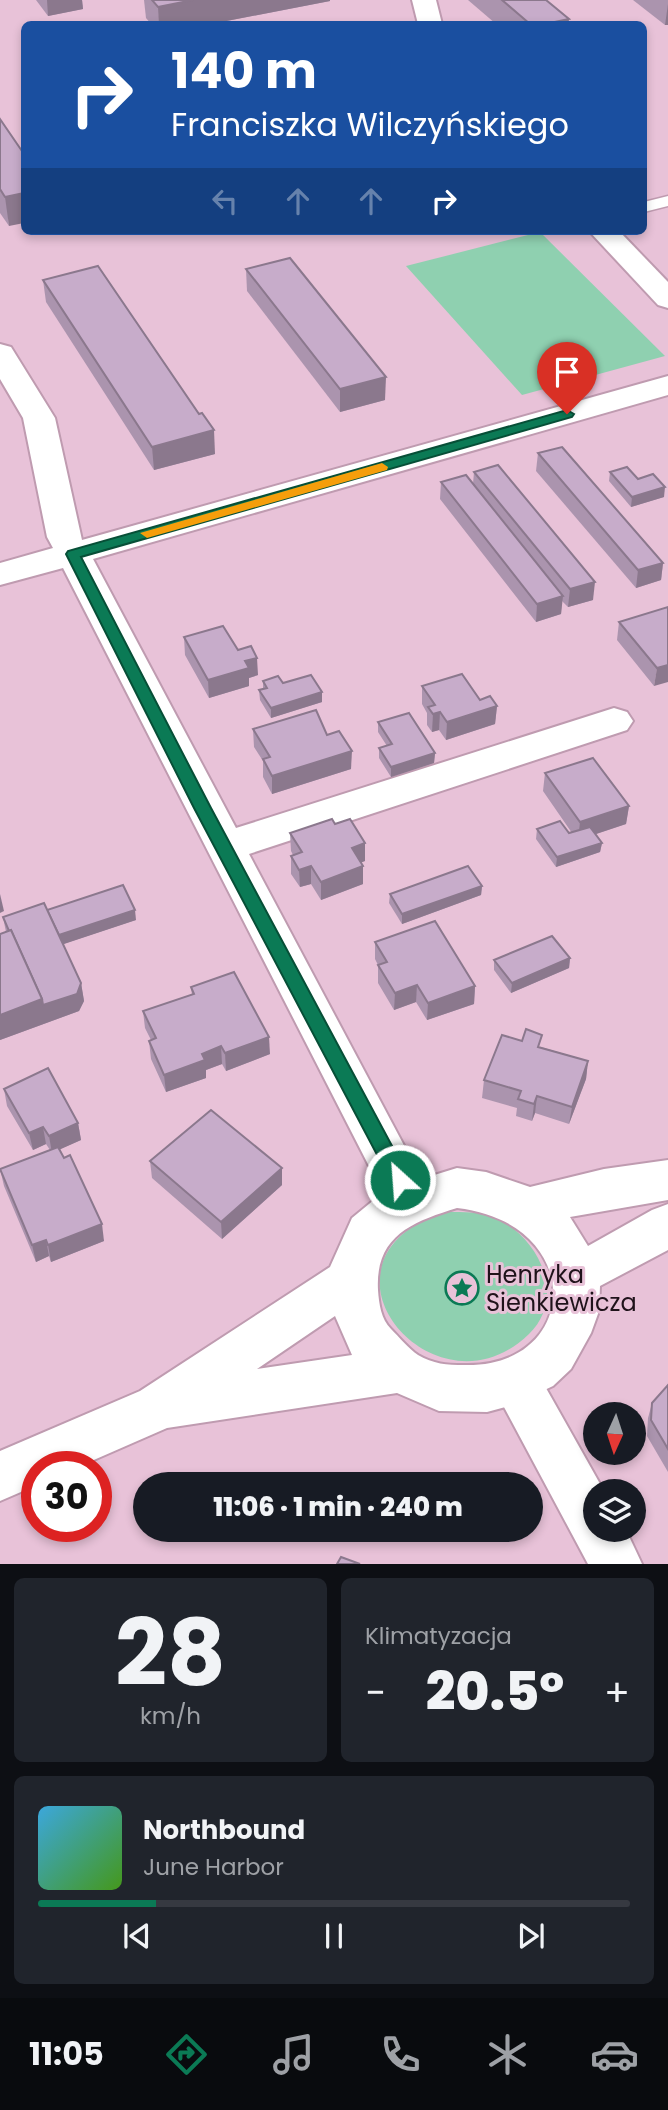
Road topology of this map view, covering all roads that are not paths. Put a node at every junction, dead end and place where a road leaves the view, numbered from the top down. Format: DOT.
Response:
graph roads {
  1 [pos="424,0"];
  2 [pos="429,21"];
  3 [pos="668,201"];
  4 [pos="647,206"];
  5 [pos="607,235"];
  6 [pos="668,299"];
  7 [pos="0,353"];
  8 [pos="668,386"];
  9 [pos="73,554"];
  10 [pos="0,574"];
  11 [pos="614,722"];
  12 [pos="224,848"];
  13 [pos="668,1180"];
  14 [pos="410,1199"];
  15 [pos="527,1208"];
  16 [pos="668,1224"];
  17 [pos="576,1276"];
  18 [pos="351,1279"];
  19 [pos="400,1370"];
  20 [pos="515,1381"];
  21 [pos="158,1408"];
  22 [pos="0,1476"];
  23 [pos="583,1503"];
  24 [pos="605,1542"];
  25 [pos="617,1564"];
  1 -- 2 [label="street"];
  3 -- 4 [label="lane"];
  5 -- 6 [label="street"];
  7 -- 9 [label="street"];
  8 -- 9 [label="street"];
  9 -- 10 [label="street"];
  9 -- 12 [label="street"];
  11 -- 12 [label="street"];
  12 -- 14 [label="street"];
  13 -- 15 [label="street"];
  14 -- 15 [label="street"];
  14 -- 18 [label="street"];
  15 -- 17 [label="street"];
  16 -- 17 [label="street"];
  17 -- 20 [label="street"];
  18 -- 19 [label="street"];
  18 -- 21 [label="street"];
  19 -- 20 [label="street"];
  19 -- 21 [label="street"];
  20 -- 23 [label="street"];
  21 -- 22 [label="street"];
  24 -- 25 [label="street"];
}
